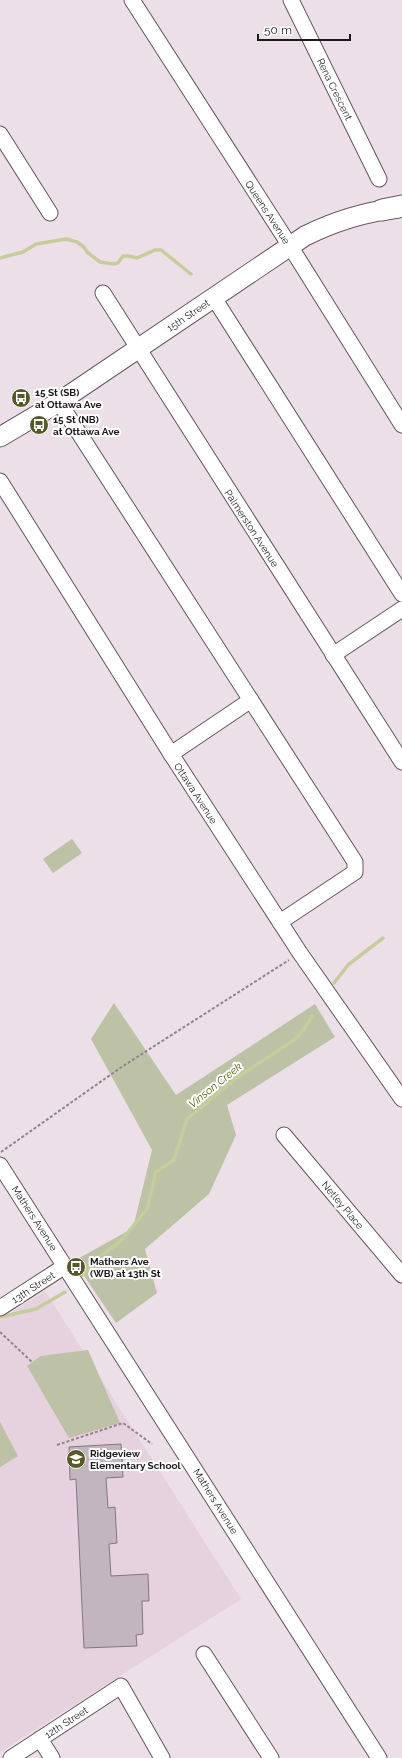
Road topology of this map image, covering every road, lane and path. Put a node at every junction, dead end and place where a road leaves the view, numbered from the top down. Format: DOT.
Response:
graph roads {
  1 [pos="132,0"];
  2 [pos="291,0"];
  3 [pos="0,134"];
  4 [pos="379,178"];
  5 [pos="395,208"];
  6 [pos="50,213"];
  7 [pos="402,216"];
  8 [pos="290,246"];
  9 [pos="102,293"];
  10 [pos="214,298"];
  11 [pos="137,349"];
  12 [pos="59,402"];
  13 [pos="402,425"];
  14 [pos="0,437"];
  15 [pos="0,480"];
  16 [pos="402,594"];
  17 [pos="402,609"];
  18 [pos="333,654"];
  19 [pos="251,700"];
  20 [pos="171,754"];
  21 [pos="402,762"];
  22 [pos="280,922"];
  23 [pos="300,953"];
  24 [pos="402,1099"];
  25 [pos="284,1135"];
  26 [pos="0,1152"];
  27 [pos="0,1164"];
  28 [pos="65,1266"];
  29 [pos="402,1275"];
  30 [pos="0,1308"];
  31 [pos="0,1332"];
  32 [pos="32,1362"];
  33 [pos="152,1444"];
  34 [pos="58,1445"];
  35 [pos="204,1654"];
  36 [pos="40,1740"];
  37 [pos="11,1758"];
  38 [pos="52,1758"];
  39 [pos="162,1758"];
  40 [pos="271,1758"];
  41 [pos="379,1758"];
  1 -- 8 [label="street, Queens Avenue"];
  2 -- 4 [label="street, Rena Crescent"];
  3 -- 6 [label="street"];
  5 -- 7 [label="main road, 15th Street"];
  5 -- 8 [label="main road, 15th Street"];
  8 -- 10 [label="main road, 15th Street"];
  8 -- 13 [label="street, Queens Avenue"];
  9 -- 11 [label="street, Palmerston Avenue"];
  10 -- 11 [label="main road, 15th Street"];
  10 -- 16 [label="street"];
  11 -- 12 [label="main road, 15th Street"];
  11 -- 18 [label="street, Palmerston Avenue"];
  12 -- 14 [label="main road, 15th Street"];
  12 -- 19 [label="street"];
  15 -- 20 [label="street, Ottawa Avenue"];
  17 -- 18 [label="street"];
  18 -- 21 [label="street, Palmerston Avenue"];
  19 -- 20 [label="street"];
  19 -- 22 [label="street"];
  20 -- 22 [label="street, Ottawa Avenue"];
  22 -- 23 [label="street, Ottawa Avenue"];
  23 -- 24 [label="street, Ottawa Avenue"];
  23 -- 26 [label="path"];
  25 -- 29 [label="street, Netley Place"];
  27 -- 28 [label="street, Mathers Avenue"];
  28 -- 30 [label="street, 13th Street"];
  28 -- 41 [label="street, Mathers Avenue"];
  31 -- 32 [label="path"];
  33 -- 34 [label="path"];
  35 -- 40 [label="street"];
  36 -- 37 [label="street, 12th Street"];
  36 -- 38 [label="street"];
  36 -- 39 [label="street, 12th Street"];
}
